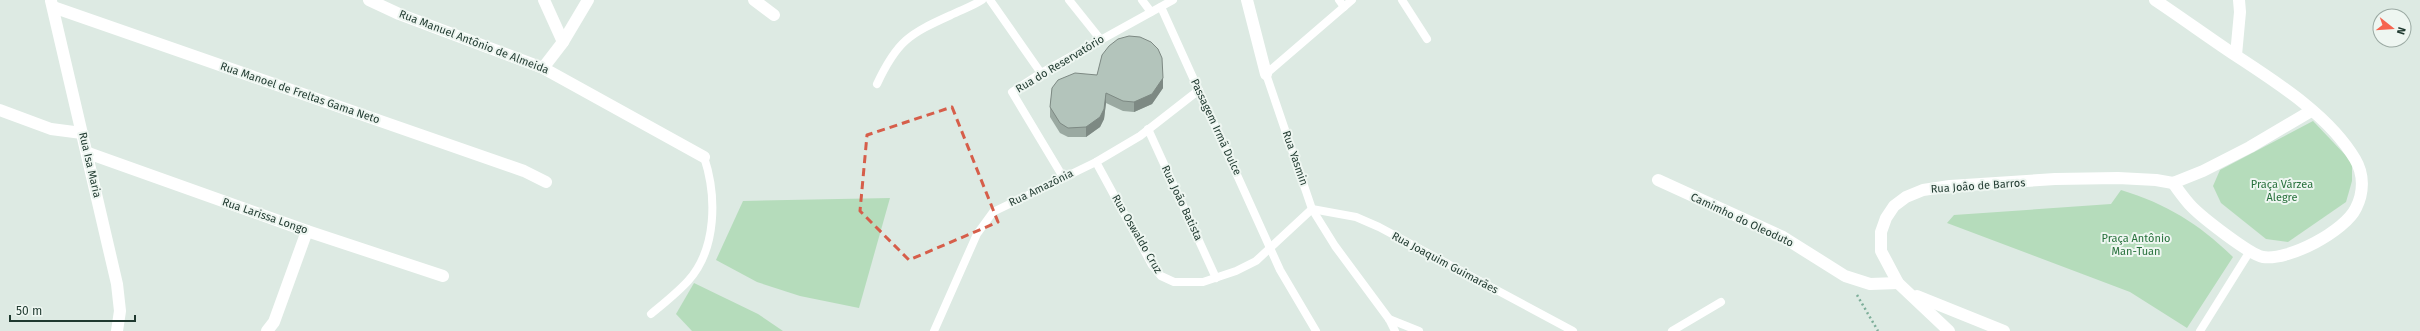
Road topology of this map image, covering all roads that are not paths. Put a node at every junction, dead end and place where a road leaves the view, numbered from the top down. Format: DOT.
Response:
graph roads {
  1 [pos="369,0"];
  2 [pos="544,0"];
  3 [pos="588,0"];
  4 [pos="754,0"];
  5 [pos="982,0"];
  6 [pos="990,0"];
  7 [pos="1069,0"];
  8 [pos="1142,0"];
  9 [pos="1173,0"];
  10 [pos="1247,0"];
  11 [pos="1352,0"];
  12 [pos="1402,0"];
  13 [pos="2155,0"];
  14 [pos="2240,0"];
  15 [pos="1341,3"];
  16 [pos="52,4"];
  17 [pos="1162,7"];
  18 [pos="1151,12"];
  19 [pos="774,15"];
  20 [pos="1427,39"];
  21 [pos="1101,40"];
  22 [pos="563,42"];
  23 [pos="2236,55"];
  24 [pos="543,68"];
  25 [pos="1041,73"];
  26 [pos="1266,74"];
  27 [pos="877,84"];
  28 [pos="1199,90"];
  29 [pos="0,110"];
  30 [pos="2311,111"];
  31 [pos="1148,129"];
  32 [pos="82,133"];
  33 [pos="88,153"];
  34 [pos="704,157"];
  35 [pos="1096,162"];
  36 [pos="1062,176"];
  37 [pos="1658,180"];
  38 [pos="546,182"];
  39 [pos="2173,184"];
  40 [pos="1312,209"];
  41 [pos="307,231"];
  42 [pos="1272,248"];
  43 [pos="2250,251"];
  44 [pos="443,276"];
  45 [pos="1216,278"];
  46 [pos="1898,283"];
  47 [pos="1721,302"];
  48 [pos="1926,304"];
  49 [pos="651,314"];
  50 [pos="1389,319"];
  51 [pos="117,331"];
  52 [pos="267,331"];
  53 [pos="934,331"];
  54 [pos="1316,331"];
  55 [pos="1395,331"];
  56 [pos="1419,331"];
  57 [pos="1573,331"];
  58 [pos="1672,331"];
  59 [pos="1949,331"];
  60 [pos="2004,331"];
  61 [pos="2200,331"];
  1 -- 24 [label="street, Rua Manuel Antônio de Almeida"];
  2 -- 22 [label="street"];
  3 -- 22 [label="street"];
  4 -- 19 [label="street"];
  5 -- 27 [label="lane"];
  6 -- 25 [label="lane"];
  7 -- 21 [label="lane"];
  8 -- 18 [label="lane"];
  9 -- 17 [label="lane, Rua do Reservatório"];
  10 -- 26 [label="street"];
  11 -- 15 [label="lane"];
  12 -- 20 [label="lane"];
  13 -- 23 [label="street"];
  14 -- 23 [label="street"];
  15 -- 26 [label="lane"];
  16 -- 32 [label="street, Rua Isa Maria"];
  16 -- 38 [label="street, Rua Manoel de Freltas Gama Neto"];
  17 -- 18 [label="lane, Rua do Reservatório"];
  17 -- 28 [label="lane, Passagem Irmã Dulce"];
  18 -- 21 [label="lane, Rua do Reservatório"];
  21 -- 25 [label="lane, Rua do Reservatório"];
  22 -- 24 [label="street"];
  23 -- 30 [label="street"];
  24 -- 34 [label="street, Rua Manuel Antônio de Almeida"];
  25 -- 36 [label="lane, Rua do Reservatório"];
  26 -- 40 [label="lane, Rua Yasmin"];
  28 -- 31 [label="lane, Rua Amazônia"];
  28 -- 42 [label="lane, Passagem Irmã Dulce"];
  29 -- 32 [label="street"];
  30 -- 39 [label="street"];
  30 -- 43 [label="street"];
  31 -- 35 [label="lane, Rua Amazônia"];
  31 -- 45 [label="lane, Rua João Batista"];
  32 -- 33 [label="street, Rua Isa Maria"];
  33 -- 41 [label="street, Rua Larissa Longo"];
  33 -- 51 [label="street, Rua Isa Maria"];
  34 -- 49 [label="lane"];
  35 -- 36 [label="lane, Rua Amazônia"];
  35 -- 45 [label="lane, Rua Oswaldo Cruz"];
  36 -- 53 [label="lane, Rua Amazônia"];
  37 -- 46 [label="street, Camimho do Oleoduto"];
  39 -- 43 [label="street"];
  39 -- 46 [label="street, Rua Joâo de Barros"];
  40 -- 42 [label="lane, Rua Oswaldo Cruz"];
  40 -- 50 [label="lane, Rua Yasmin"];
  40 -- 57 [label="lane, Rua Joaquim Guimarães"];
  41 -- 44 [label="street, Rua Larissa Longo"];
  41 -- 52 [label="street"];
  42 -- 45 [label="lane, Rua Oswaldo Cruz"];
  42 -- 54 [label="lane, Passagem Irmã Dulce"];
  43 -- 61 [label="lane"];
  46 -- 48 [label="street, Rua Joâo de Barros"];
  47 -- 58 [label="lane"];
  48 -- 59 [label="street"];
  48 -- 60 [label="street, Rua Joâo de Barros"];
  50 -- 55 [label="lane, Rua Yasmin"];
  50 -- 56 [label="lane"];
}
